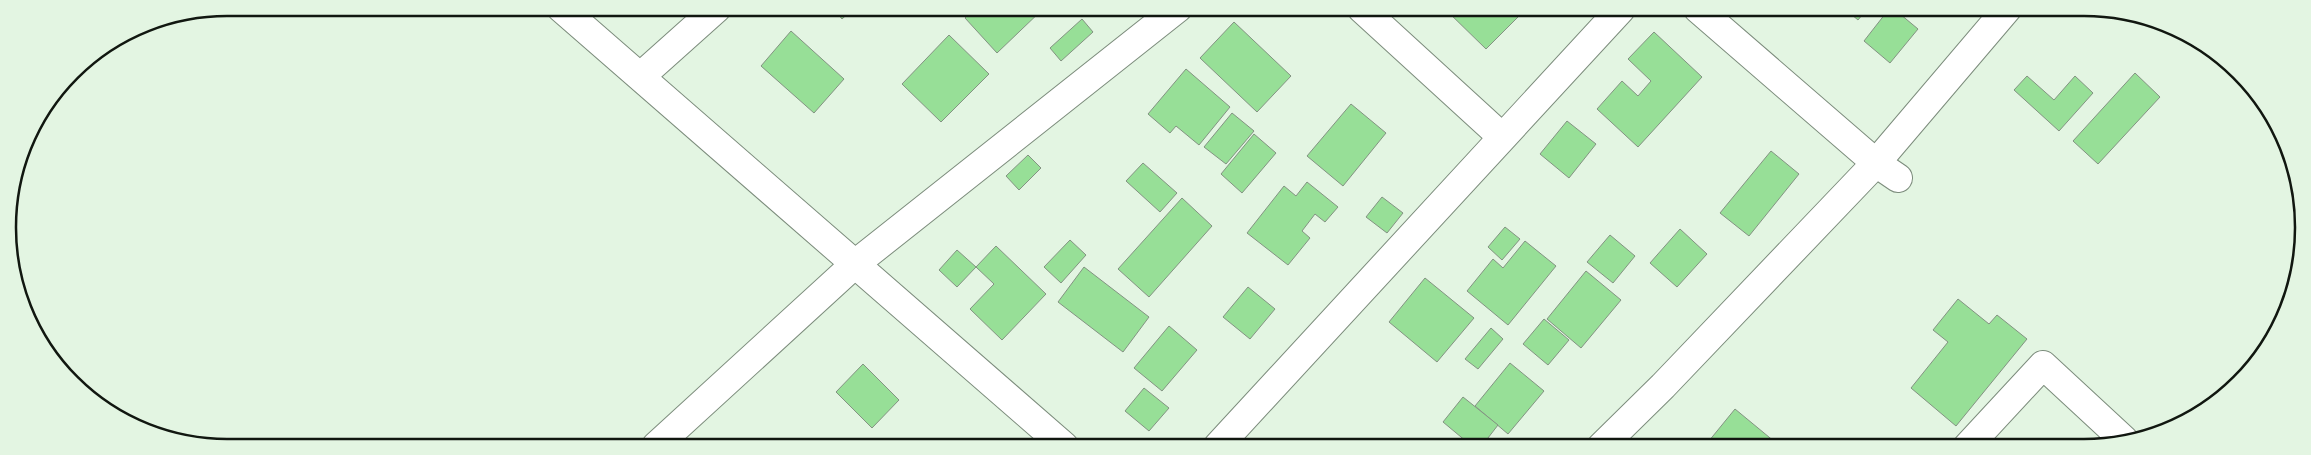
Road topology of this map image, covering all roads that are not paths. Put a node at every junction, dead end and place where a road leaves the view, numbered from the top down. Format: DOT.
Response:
graph roads {
  1 [pos="570,16"];
  2 [pos="708,16"];
  3 [pos="1168,16"];
  4 [pos="1370,16"];
  5 [pos="1614,16"];
  6 [pos="1706,16"];
  7 [pos="2001,16"];
  8 [pos="641,76"];
  9 [pos="1502,137"];
  10 [pos="1876,162"];
  11 [pos="1898,178"];
  12 [pos="855,264"];
  13 [pos="684,434"];
  14 [pos="2119,436"];
  15 [pos="672,439"];
  16 [pos="1056,439"];
  17 [pos="1224,439"];
  18 [pos="1609,439"];
  19 [pos="1974,439"];
  1 -- 8 [label="street"];
  2 -- 8 [label="street"];
  3 -- 12 [label="street"];
  4 -- 9 [label="street"];
  5 -- 9 [label="street"];
  6 -- 10 [label="street"];
  7 -- 10 [label="street"];
  8 -- 12 [label="street"];
  9 -- 17 [label="street"];
  10 -- 11 [label="street"];
  10 -- 18 [label="street"];
  12 -- 13 [label="street"];
  12 -- 16 [label="street"];
  13 -- 15 [label="street"];
  14 -- 19 [label="street"];
}
